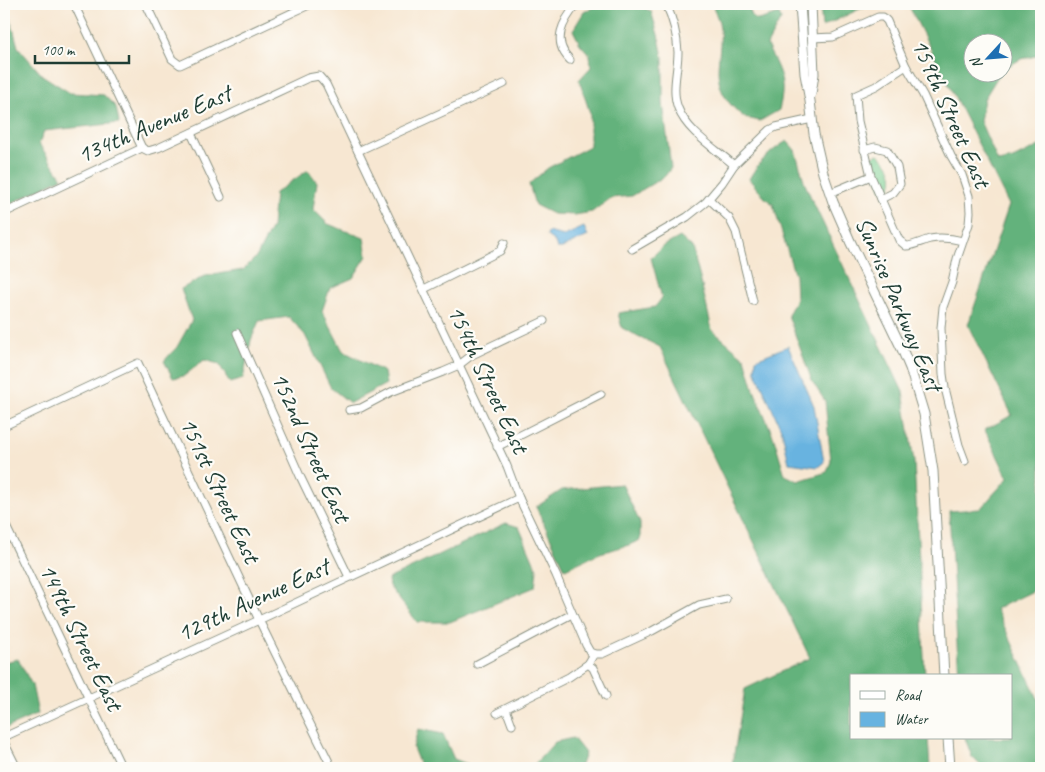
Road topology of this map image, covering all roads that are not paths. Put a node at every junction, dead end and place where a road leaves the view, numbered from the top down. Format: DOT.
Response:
graph roads {
  1 [pos="74,4"];
  2 [pos="146,4"];
  3 [pos="311,4"];
  4 [pos="577,4"];
  5 [pos="666,4"];
  6 [pos="800,4"];
  7 [pos="811,4"];
  8 [pos="812,38"];
  9 [pos="570,60"];
  10 [pos="906,66"];
  11 [pos="322,77"];
  12 [pos="504,84"];
  13 [pos="810,102"];
  14 [pos="812,119"];
  15 [pos="191,133"];
  16 [pos="142,148"];
  17 [pos="864,150"];
  18 [pos="358,151"];
  19 [pos="734,165"];
  20 [pos="871,176"];
  21 [pos="830,193"];
  22 [pos="221,197"];
  23 [pos="709,199"];
  24 [pos="881,199"];
  25 [pos="4,213"];
  26 [pos="963,241"];
  27 [pos="504,242"];
  28 [pos="632,249"];
  29 [pos="424,289"];
  30 [pos="754,301"];
  31 [pos="544,321"];
  32 [pos="237,333"];
  33 [pos="458,365"];
  34 [pos="601,394"];
  35 [pos="349,410"];
  36 [pos="4,426"];
  37 [pos="497,447"];
  38 [pos="965,461"];
  39 [pos="519,498"];
  40 [pos="4,522"];
  41 [pos="350,577"];
  42 [pos="726,599"];
  43 [pos="572,614"];
  44 [pos="259,620"];
  45 [pos="594,654"];
  46 [pos="478,664"];
  47 [pos="588,664"];
  48 [pos="944,674"];
  49 [pos="606,696"];
  50 [pos="88,698"];
  51 [pos="506,709"];
  52 [pos="497,713"];
  53 [pos="512,725"];
  54 [pos="4,737"];
  55 [pos="948,740"];
  56 [pos="4,742"];
  57 [pos="16,768"];
  58 [pos="122,768"];
  59 [pos="332,768"];
  60 [pos="950,768"];
  1 -- 16 [label="street"];
  2 -- 3 [label="street"];
  4 -- 9 [label="street"];
  5 -- 19 [label="street"];
  6 -- 13 [label="street, Sunrise Parkway East"];
  7 -- 8 [label="street, Sunrise Parkway East"];
  8 -- 10 [label="street, 159th Street East"];
  8 -- 13 [label="street, Sunrise Parkway East"];
  10 -- 17 [label="street"];
  10 -- 26 [label="street, 159th Street East"];
  11 -- 15 [label="street, 134th Avenue East"];
  11 -- 18 [label="street, 154th Street East"];
  12 -- 18 [label="street"];
  13 -- 14 [label="street, Sunrise Parkway East"];
  14 -- 19 [label="street"];
  14 -- 21 [label="street, Sunrise Parkway East"];
  15 -- 16 [label="street, 134th Avenue East"];
  15 -- 22 [label="street"];
  16 -- 25 [label="street, 134th Avenue East"];
  17 -- 20 [label="street"];
  17 -- 24 [label="street"];
  18 -- 29 [label="street, 154th Street East"];
  19 -- 23 [label="street"];
  20 -- 21 [label="street"];
  20 -- 24 [label="street"];
  21 -- 48 [label="street, Sunrise Parkway East"];
  23 -- 28 [label="street"];
  23 -- 30 [label="street"];
  24 -- 26 [label="street"];
  26 -- 38 [label="street, 159th Street East"];
  27 -- 29 [label="street"];
  29 -- 33 [label="street, 154th Street East"];
  31 -- 33 [label="street"];
  32 -- 41 [label="street, 152nd Street East"];
  33 -- 35 [label="street"];
  33 -- 37 [label="street, 154th Street East"];
  34 -- 37 [label="street"];
  36 -- 44 [label="street, 151st Street East"];
  37 -- 39 [label="street, 154th Street East"];
  39 -- 41 [label="street, 129th Avenue East"];
  39 -- 43 [label="street, 154th Street East"];
  40 -- 50 [label="street, 149th Street East"];
  41 -- 44 [label="street, 129th Avenue East"];
  42 -- 45 [label="street"];
  43 -- 45 [label="street, 154th Street East"];
  43 -- 46 [label="street"];
  44 -- 50 [label="street, 129th Avenue East"];
  44 -- 59 [label="street, 151st Street East"];
  45 -- 47 [label="street"];
  47 -- 49 [label="street"];
  47 -- 51 [label="street"];
  50 -- 54 [label="street, 129th Avenue East"];
  50 -- 58 [label="street, 149th Street East"];
  51 -- 52 [label="street"];
  51 -- 53 [label="street"];
  55 -- 60 [label="street"];
  56 -- 57 [label="street"];
}
